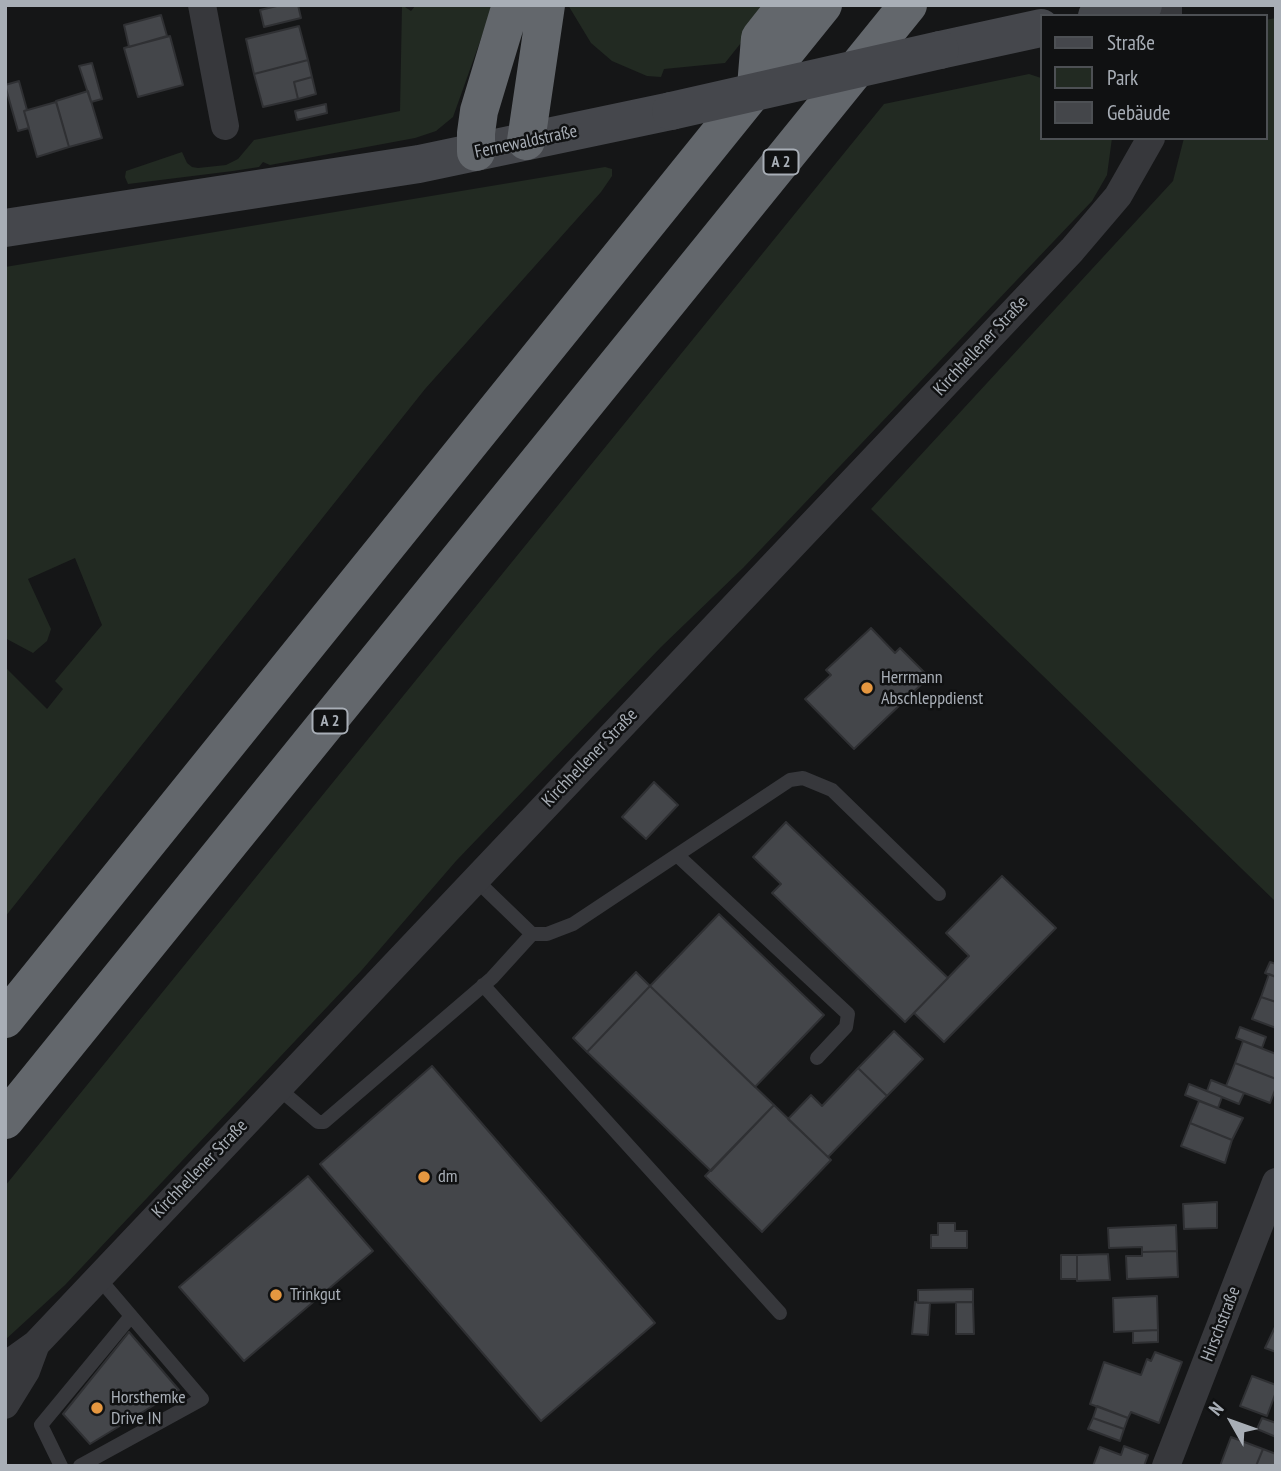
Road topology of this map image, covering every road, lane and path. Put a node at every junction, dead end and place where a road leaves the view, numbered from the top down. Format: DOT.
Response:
graph roads {
  1 [pos="202,5"];
  2 [pos="510,5"];
  3 [pos="546,5"];
  4 [pos="786,5"];
  5 [pos="823,5"];
  6 [pos="908,5"];
  7 [pos="1035,33"];
  8 [pos="757,88"];
  9 [pos="225,126"];
  10 [pos="1131,140"];
  11 [pos="1150,140"];
  12 [pos="526,141"];
  13 [pos="476,152"];
  14 [pos="1138,165"];
  15 [pos="5,228"];
  16 [pos="677,855"];
  17 [pos="475,879"];
  18 [pos="939,894"];
  19 [pos="532,934"];
  20 [pos="483,985"];
  21 [pos="5,1019"];
  22 [pos="817,1058"];
  23 [pos="278,1088"];
  24 [pos="5,1120"];
  25 [pos="1276,1182"];
  26 [pos="97,1276"];
  27 [pos="780,1313"];
  28 [pos="131,1316"];
  29 [pos="36,1343"];
  30 [pos="5,1366"];
  31 [pos="5,1405"];
  32 [pos="61,1466"];
  33 [pos="80,1466"];
  34 [pos="1166,1466"];
  1 -- 9 [label="street"];
  2 -- 13 [label="highway"];
  3 -- 12 [label="highway"];
  4 -- 8 [label="highway"];
  5 -- 8 [label="highway"];
  6 -- 24 [label="highway, A 2"];
  7 -- 12 [label="main road, Fernewaldstraße, bridge"];
  8 -- 21 [label="highway"];
  10 -- 14 [label="street"];
  11 -- 14 [label="street, Kirchhellener Straße"];
  12 -- 13 [label="main road, Fernewaldstraße"];
  13 -- 15 [label="main road, Fernewaldstraße"];
  14 -- 17 [label="street, Kirchhellener Straße"];
  16 -- 18 [label="lane"];
  16 -- 19 [label="lane"];
  16 -- 22 [label="lane"];
  17 -- 19 [label="lane"];
  17 -- 23 [label="street, Kirchhellener Straße"];
  19 -- 20 [label="lane"];
  20 -- 23 [label="lane"];
  20 -- 27 [label="lane"];
  23 -- 26 [label="street, Kirchhellener Straße"];
  25 -- 34 [label="street, Hirschstraße"];
  26 -- 28 [label="lane"];
  26 -- 29 [label="street, Kirchhellener Straße"];
  28 -- 32 [label="lane"];
  28 -- 33 [label="lane"];
  29 -- 30 [label="street, Kirchhellener Straße"];
  29 -- 31 [label="street, Kirchhellener Straße"];
}
